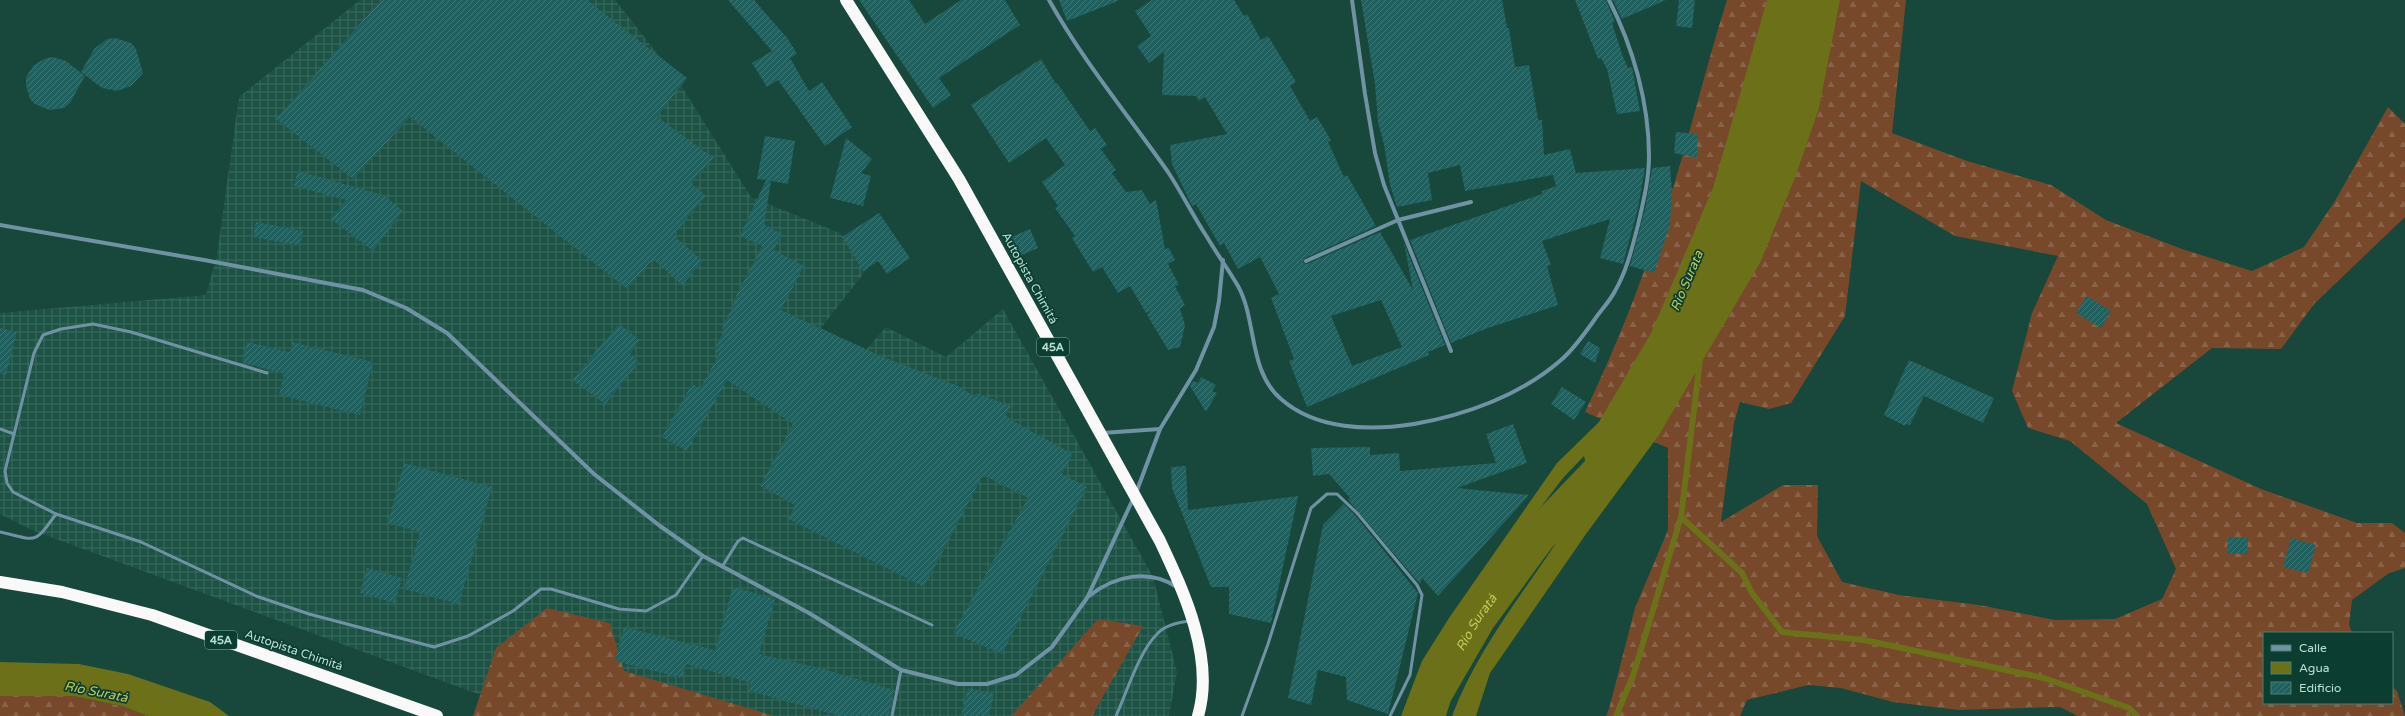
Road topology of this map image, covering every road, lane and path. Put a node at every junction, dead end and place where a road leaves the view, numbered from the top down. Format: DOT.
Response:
graph roads {
  1 [pos="846,0"];
  2 [pos="1049,0"];
  3 [pos="1352,0"];
  4 [pos="1608,0"];
  5 [pos="1471,202"];
  6 [pos="1398,220"];
  7 [pos="0,225"];
  8 [pos="1223,260"];
  9 [pos="1306,261"];
  10 [pos="1451,351"];
  11 [pos="267,373"];
  12 [pos="0,429"];
  13 [pos="1160,429"];
  14 [pos="1101,433"];
  15 [pos="14,434"];
  16 [pos="1134,497"];
  17 [pos="56,514"];
  18 [pos="0,532"];
  19 [pos="702,556"];
  20 [pos="722,567"];
  21 [pos="0,582"];
  22 [pos="1184,591"];
  23 [pos="1087,598"];
  24 [pos="1194,620"];
  25 [pos="932,625"];
  26 [pos="901,670"];
  27 [pos="437,716"];
  28 [pos="892,716"];
  29 [pos="1116,716"];
  30 [pos="1198,716"];
  31 [pos="1242,716"];
  32 [pos="1390,716"];
  1 -- 14 [label="highway, Autopista Chimitá / 45A"];
  2 -- 8 [label="street"];
  3 -- 6 [label="street"];
  4 -- 8 [label="street"];
  5 -- 6 [label="street"];
  6 -- 9 [label="street"];
  6 -- 10 [label="street"];
  7 -- 19 [label="street"];
  8 -- 13 [label="street"];
  11 -- 15 [label="lane"];
  12 -- 15 [label="lane"];
  13 -- 14 [label="street"];
  13 -- 16 [label="street"];
  14 -- 16 [label="highway, Autopista Chimitá / 45A"];
  15 -- 17 [label="lane"];
  16 -- 22 [label="highway, Autopista Chimitá / 45A"];
  16 -- 23 [label="street"];
  17 -- 18 [label="lane"];
  17 -- 19 [label="lane"];
  19 -- 20 [label="street"];
  20 -- 25 [label="lane"];
  20 -- 26 [label="street"];
  21 -- 27 [label="highway, Autopista Chimitá / 45A"];
  22 -- 23 [label="street"];
  22 -- 24 [label="highway, Autopista Chimitá / 45A"];
  23 -- 26 [label="street"];
  24 -- 29 [label="lane"];
  24 -- 30 [label="highway, Autopista Chimitá / 45A"];
  26 -- 28 [label="lane"];
  31 -- 32 [label="lane"];
}
